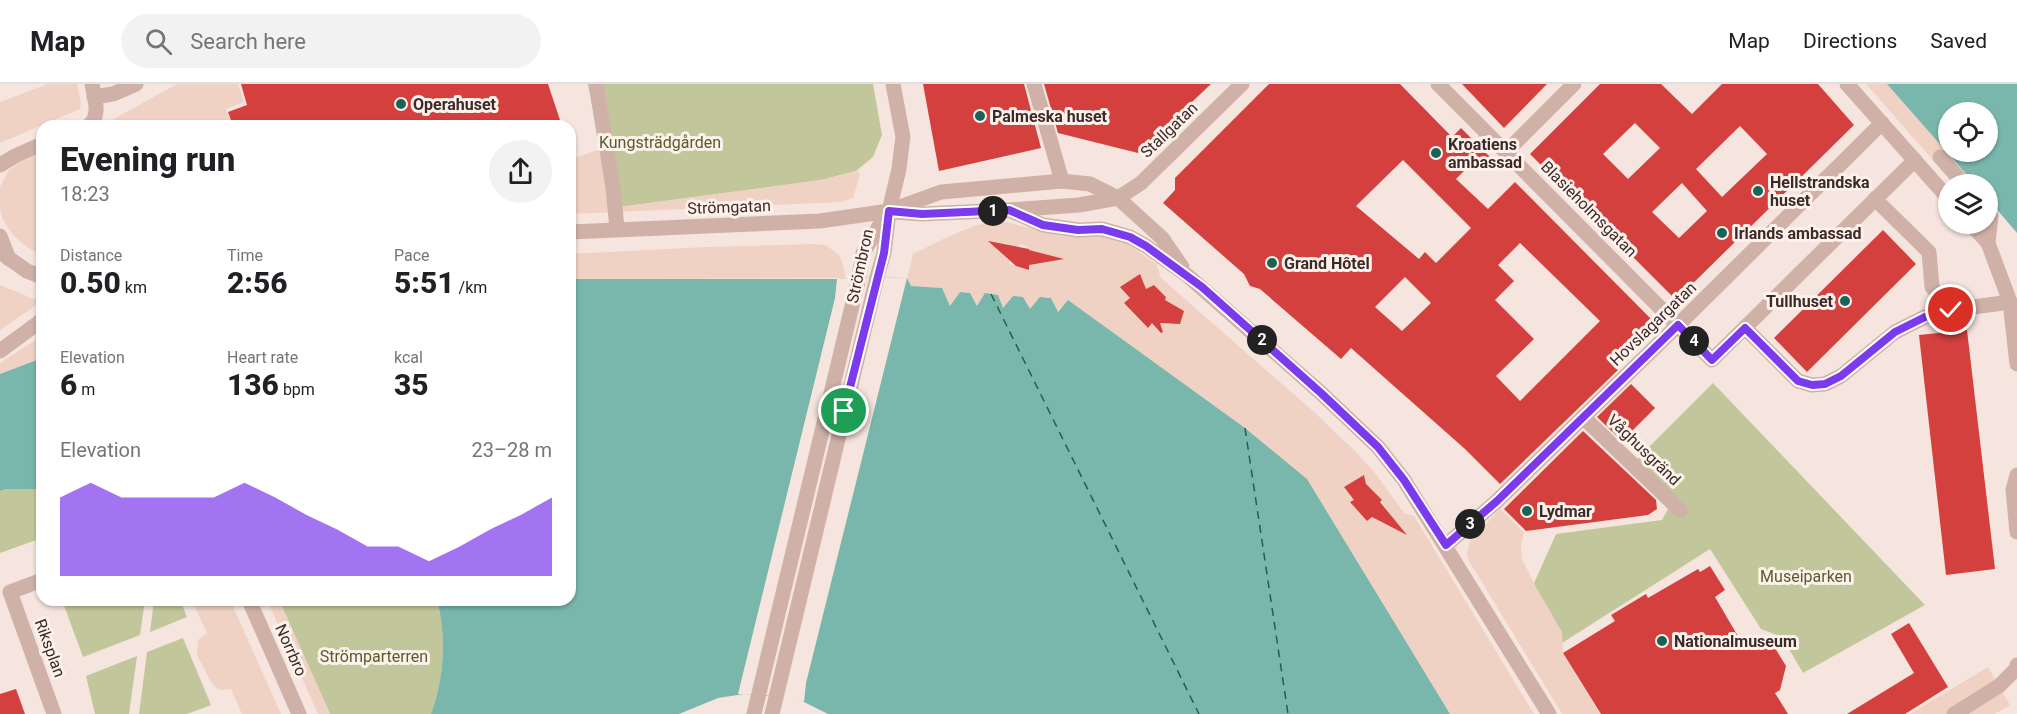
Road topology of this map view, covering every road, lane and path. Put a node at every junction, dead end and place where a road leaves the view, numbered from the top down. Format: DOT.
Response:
graph roads {
  1 [pos="136,84"];
  2 [pos="596,84"];
  3 [pos="893,84"];
  4 [pos="1034,84"];
  5 [pos="1242,84"];
  6 [pos="1438,84"];
  7 [pos="1574,84"];
  8 [pos="1847,84"];
  9 [pos="93,91"];
  10 [pos="94,120"];
  11 [pos="1882,123"];
  12 [pos="36,147"];
  13 [pos="1506,152"];
  14 [pos="1915,160"];
  15 [pos="1944,162"];
  16 [pos="0,165"];
  17 [pos="1955,174"];
  18 [pos="1062,180"];
  19 [pos="1938,186"];
  20 [pos="1118,198"];
  21 [pos="1875,199"];
  22 [pos="1009,210"];
  23 [pos="889,211"];
  24 [pos="617,229"];
  25 [pos="576,232"];
  26 [pos="1980,234"];
  27 [pos="1989,234"];
  28 [pos="0,236"];
  29 [pos="1988,243"];
  30 [pos="5,256"];
  31 [pos="36,275"];
  32 [pos="1188,276"];
  33 [pos="2010,302"];
  34 [pos="1951,310"];
  35 [pos="36,324"];
  36 [pos="1678,325"];
  37 [pos="1745,328"];
  38 [pos="0,351"];
  39 [pos="2017,364"];
  40 [pos="1583,417"];
  41 [pos="2017,475"];
  42 [pos="1680,510"];
  43 [pos="2017,532"];
  44 [pos="1446,545"];
  45 [pos="36,582"];
  46 [pos="252,606"];
  47 [pos="2016,667"];
  48 [pos="54,714"];
  49 [pos="299,714"];
  50 [pos="754,714"];
  51 [pos="772,714"];
  52 [pos="1549,714"];
  53 [pos="1954,714"];
  1 -- 9 [label="street"];
  2 -- 24 [label="street"];
  3 -- 23 [label="street"];
  4 -- 18 [label="street"];
  5 -- 20 [label="street, Stallgatan"];
  6 -- 13 [label="street, Blasieholmsgatan"];
  7 -- 13 [label="street"];
  8 -- 11 [label="street"];
  9 -- 10 [label="street"];
  11 -- 14 [label="street"];
  11 -- 36 [label="street, Hovslagargatan"];
  12 -- 16 [label="street"];
  13 -- 36 [label="street, Blasieholmsgatan"];
  14 -- 19 [label="street"];
  14 -- 21 [label="street"];
  15 -- 17 [label="street"];
  18 -- 20 [label="street"];
  18 -- 23 [label="street"];
  20 -- 22 [label="street"];
  20 -- 32 [label="street"];
  21 -- 34 [label="street"];
  21 -- 37 [label="street"];
  22 -- 23 [label="street"];
  22 -- 32 [label="street"];
  23 -- 24 [label="street, Strömgatan"];
  23 -- 50 [label="street, Strömbron"];
  23 -- 51 [label="street, Strömbron"];
  24 -- 25 [label="street, Strömgatan"];
  26 -- 29 [label="street"];
  27 -- 29 [label="street"];
  28 -- 30 [label="street"];
  29 -- 33 [label="street"];
  30 -- 31 [label="street"];
  32 -- 44 [label="street"];
  33 -- 34 [label="street"];
  33 -- 39 [label="street"];
  34 -- 37 [label="street"];
  35 -- 38 [label="street"];
  36 -- 37 [label="street, Blasieholmsgatan"];
  36 -- 40 [label="street, Hovslagargatan"];
  40 -- 42 [label="street, Våghusgränd"];
  40 -- 44 [label="street, Hovslagargatan"];
  41 -- 43 [label="street"];
  44 -- 52 [label="street"];
  45 -- 48 [label="street, Riksplan"];
  46 -- 49 [label="street, Norrbro"];
  47 -- 53 [label="street"];
}
